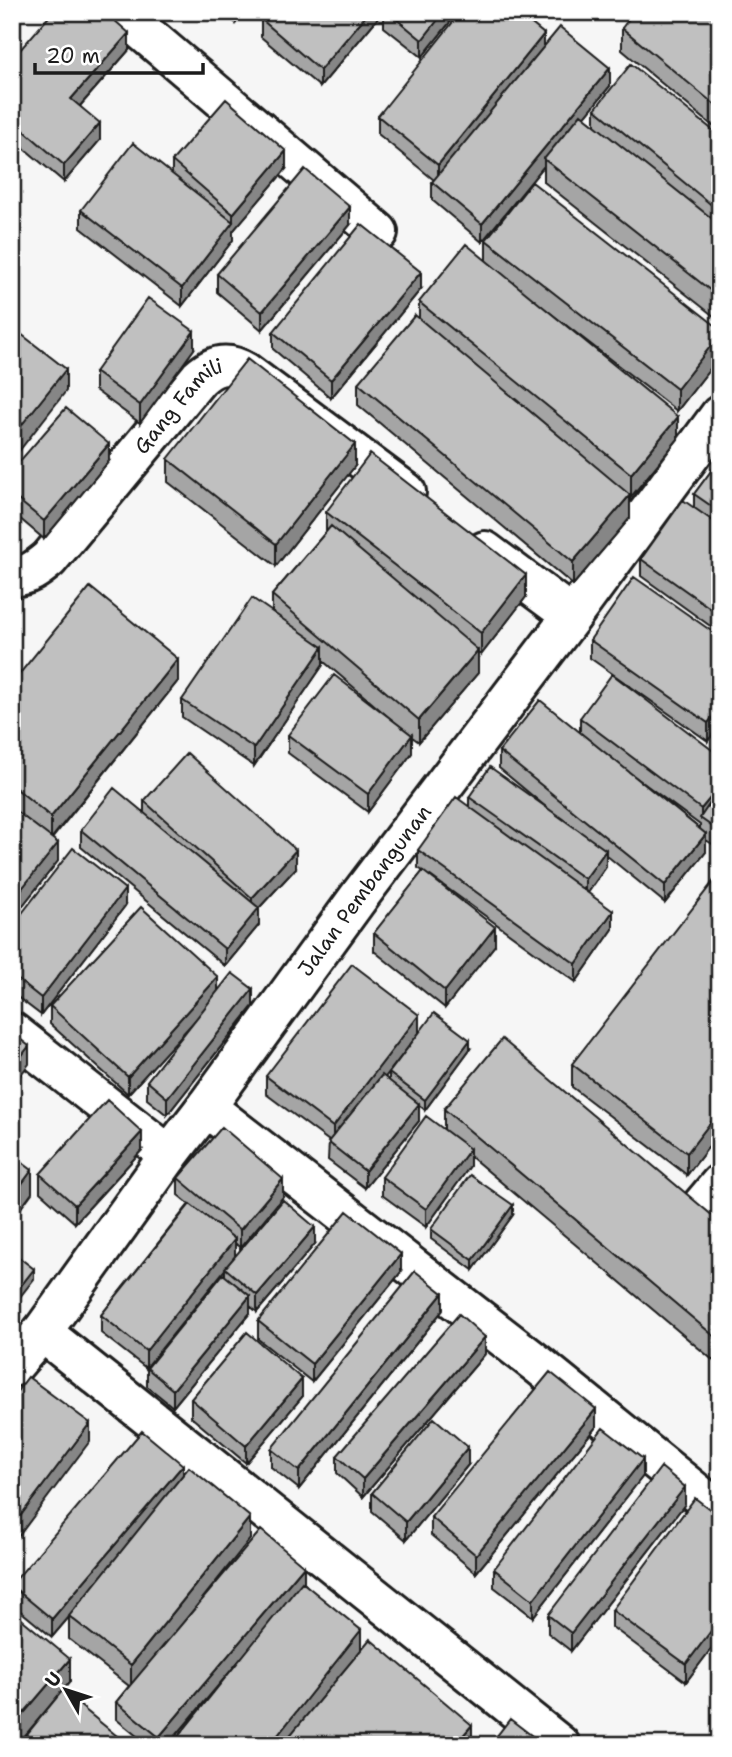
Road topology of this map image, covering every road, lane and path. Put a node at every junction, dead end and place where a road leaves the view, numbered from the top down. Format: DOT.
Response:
graph roads {
  1 [pos="120,12"];
  2 [pos="378,232"];
  3 [pos="720,416"];
  4 [pos="430,510"];
  5 [pos="463,534"];
  6 [pos="12,577"];
  7 [pos="572,616"];
  8 [pos="12,1032"];
  9 [pos="206,1107"];
  10 [pos="169,1155"];
  11 [pos="720,1184"];
  12 [pos="694,1216"];
  13 [pos="42,1332"];
  14 [pos="12,1367"];
  15 [pos="720,1512"];
  16 [pos="559,1745"];
  1 -- 2 [label="street"];
  3 -- 7 [label="street, Jalan Pembangunan"];
  4 -- 6 [label="street, Gang Famili"];
  5 -- 7 [label="street"];
  7 -- 9 [label="street, Jalan Pembangunan"];
  8 -- 10 [label="street"];
  9 -- 10 [label="street, Jalan Pembangunan"];
  9 -- 15 [label="street"];
  10 -- 13 [label="street, Jalan Pembangunan"];
  11 -- 12 [label="street"];
  13 -- 14 [label="street, Jalan Pembangunan"];
  13 -- 16 [label="street"];
}
